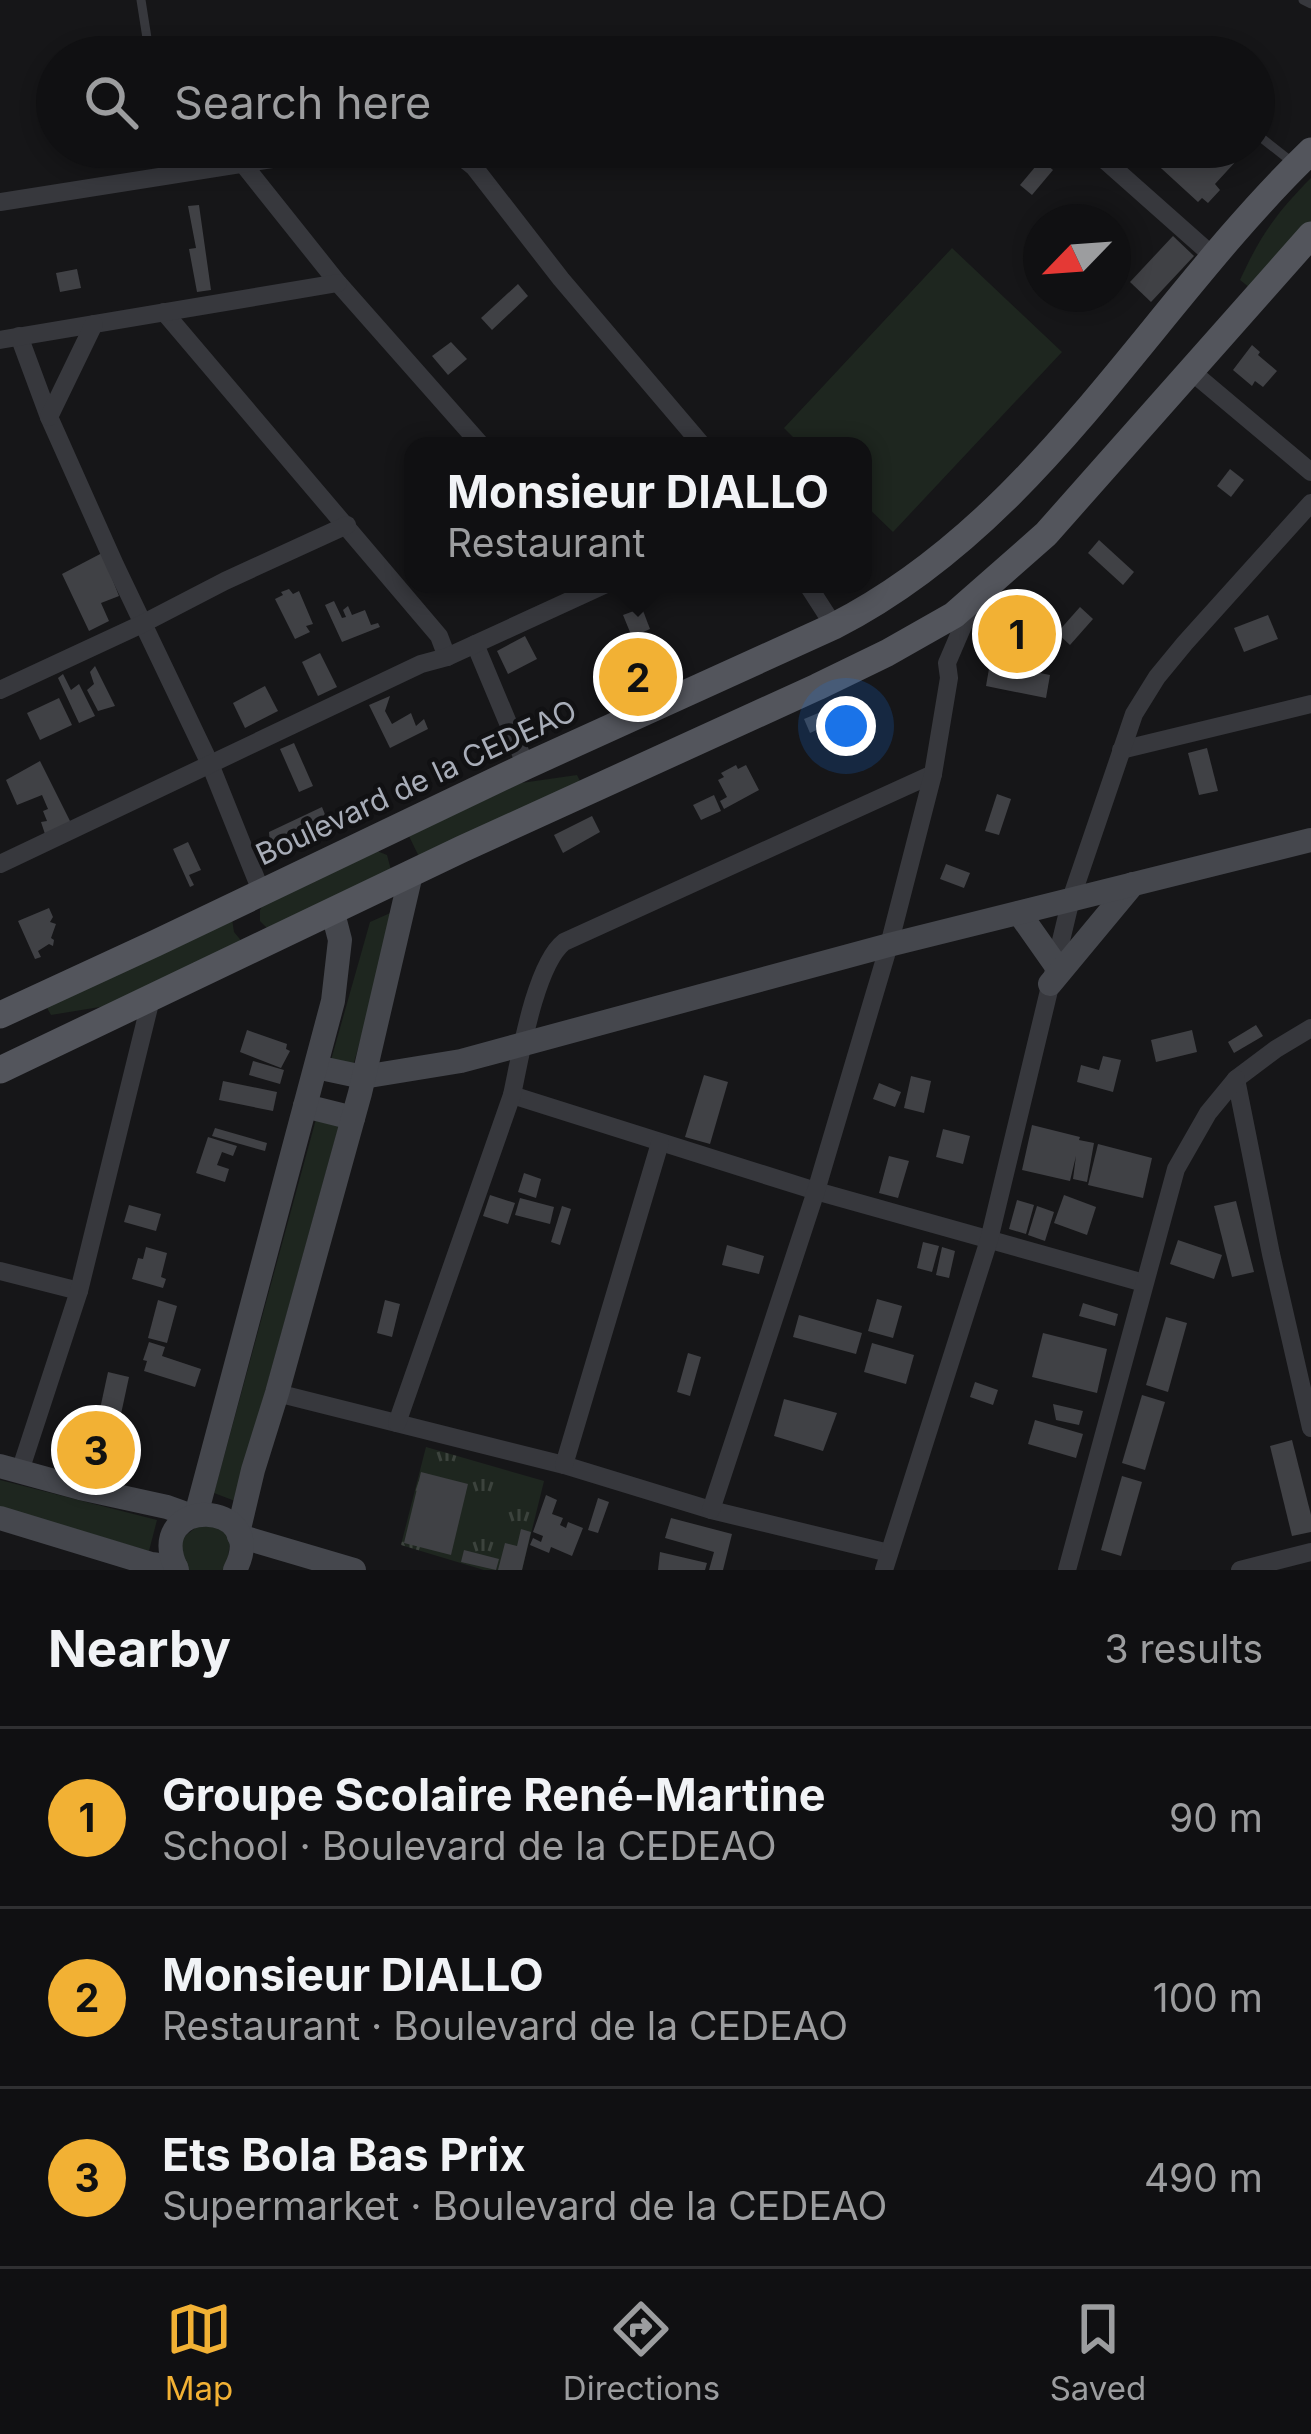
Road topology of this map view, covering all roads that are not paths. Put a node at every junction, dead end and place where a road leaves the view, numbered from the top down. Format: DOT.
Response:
graph roads {
  1 [pos="140,0"];
  2 [pos="1303,0"];
  3 [pos="1311,4"];
  4 [pos="146,36"];
  5 [pos="1275,143"];
  6 [pos="1304,158"];
  7 [pos="217,168"];
  8 [pos="246,168"];
  9 [pos="475,168"];
  10 [pos="1114,168"];
  11 [pos="0,202"];
  12 [pos="1311,235"];
  13 [pos="1214,257"];
  14 [pos="338,283"];
  15 [pos="164,312"];
  16 [pos="94,324"];
  17 [pos="10,338"];
  18 [pos="1192,372"];
  19 [pos="49,417"];
  20 [pos="474,437"];
  21 [pos="695,437"];
  22 [pos="1311,472"];
  23 [pos="1311,503"];
  24 [pos="347,525"];
  25 [pos="585,593"];
  26 [pos="813,593"];
  27 [pos="975,598"];
  28 [pos="142,624"];
  29 [pos="834,626"];
  30 [pos="917,637"];
  31 [pos="475,644"];
  32 [pos="447,657"];
  33 [pos="947,663"];
  34 [pos="0,690"];
  35 [pos="1311,704"];
  36 [pos="1120,750"];
  37 [pos="210,764"];
  38 [pos="526,766"];
  39 [pos="933,774"];
  40 [pos="384,834"];
  41 [pos="1311,840"];
  42 [pos="0,864"];
  43 [pos="412,874"];
  44 [pos="1133,884"];
  45 [pos="255,894"];
  46 [pos="1071,899"];
  47 [pos="333,913"];
  48 [pos="1019,914"];
  49 [pos="269,943"];
  50 [pos="889,946"];
  51 [pos="1053,974"];
  52 [pos="151,999"];
  53 [pos="0,1015"];
  54 [pos="1311,1028"];
  55 [pos="523,1044"];
  56 [pos="316,1067"];
  57 [pos="0,1070"];
  58 [pos="363,1077"];
  59 [pos="1236,1079"];
  60 [pos="512,1095"];
  61 [pos="305,1106"];
  62 [pos="353,1118"];
  63 [pos="660,1143"];
  64 [pos="816,1190"];
  65 [pos="989,1240"];
  66 [pos="0,1270"];
  67 [pos="1144,1283"];
  68 [pos="79,1291"];
  69 [pos="277,1393"];
  70 [pos="397,1424"];
  71 [pos="1311,1428"];
  72 [pos="564,1465"];
  73 [pos="10,1469"];
  74 [pos="711,1510"];
  75 [pos="194,1516"];
  76 [pos="0,1518"];
  77 [pos="239,1535"];
  78 [pos="1311,1552"];
  79 [pos="887,1561"];
  80 [pos="176,1569"];
  81 [pos="1070,1569"];
  82 [pos="235,1570"];
  83 [pos="354,1570"];
  84 [pos="1240,1570"];
  1 -- 4 [label="lane"];
  2 -- 3 [label="lane"];
  5 -- 6 [label="lane"];
  6 -- 13 [label="main road, Boulevard de la CEDEAO"];
  7 -- 11 [label="street"];
  8 -- 14 [label="street"];
  9 -- 21 [label="street"];
  10 -- 13 [label="street"];
  12 -- 18 [label="main road"];
  13 -- 29 [label="main road, Boulevard de la CEDEAO"];
  14 -- 15 [label="street"];
  14 -- 20 [label="street"];
  15 -- 16 [label="street"];
  15 -- 24 [label="street"];
  16 -- 17 [label="street"];
  16 -- 19 [label="street"];
  17 -- 19 [label="street"];
  18 -- 22 [label="street"];
  18 -- 27 [label="main road"];
  19 -- 28 [label="street"];
  23 -- 36 [label="street"];
  24 -- 28 [label="street"];
  24 -- 32 [label="street"];
  25 -- 31 [label="street"];
  26 -- 29 [label="street"];
  27 -- 30 [label="main road"];
  27 -- 33 [label="street"];
  28 -- 34 [label="street"];
  28 -- 37 [label="street"];
  29 -- 38 [label="main road, Boulevard de la CEDEAO"];
  30 -- 33 [label="street"];
  30 -- 43 [label="main road"];
  31 -- 32 [label="street"];
  31 -- 38 [label="street"];
  32 -- 37 [label="street"];
  33 -- 39 [label="street"];
  35 -- 36 [label="street"];
  36 -- 46 [label="street"];
  37 -- 42 [label="street"];
  37 -- 45 [label="street"];
  38 -- 40 [label="main road, Boulevard de la CEDEAO"];
  39 -- 50 [label="street"];
  39 -- 55 [label="street"];
  40 -- 43 [label="main road"];
  40 -- 45 [label="main road, Boulevard de la CEDEAO"];
  41 -- 44 [label="street"];
  43 -- 47 [label="main road"];
  43 -- 58 [label="street"];
  44 -- 46 [label="street"];
  44 -- 51 [label="street"];
  45 -- 49 [label="main road"];
  45 -- 53 [label="main road, Boulevard de la CEDEAO"];
  46 -- 48 [label="street"];
  46 -- 51 [label="street"];
  47 -- 49 [label="main road"];
  47 -- 56 [label="street"];
  48 -- 50 [label="street"];
  48 -- 51 [label="street"];
  49 -- 52 [label="main road"];
  50 -- 55 [label="street"];
  50 -- 64 [label="street"];
  51 -- 65 [label="street"];
  52 -- 57 [label="main road"];
  52 -- 68 [label="street"];
  54 -- 59 [label="street"];
  55 -- 58 [label="street"];
  55 -- 60 [label="street"];
  56 -- 58 [label="street"];
  56 -- 61 [label="street"];
  58 -- 62 [label="street"];
  59 -- 67 [label="street"];
  59 -- 71 [label="street"];
  60 -- 63 [label="street"];
  60 -- 70 [label="street"];
  61 -- 62 [label="street"];
  61 -- 75 [label="street"];
  62 -- 69 [label="street"];
  63 -- 64 [label="street"];
  63 -- 72 [label="street"];
  64 -- 65 [label="street"];
  64 -- 74 [label="street"];
  65 -- 67 [label="street"];
  65 -- 79 [label="street"];
  66 -- 68 [label="street"];
  67 -- 81 [label="street"];
  68 -- 73 [label="street"];
  69 -- 70 [label="street"];
  69 -- 77 [label="street"];
  70 -- 72 [label="street"];
  72 -- 74 [label="street"];
  73 -- 75 [label="street"];
  74 -- 79 [label="street"];
  75 -- 77 [label="street"];
  75 -- 80 [label="street"];
  76 -- 80 [label="street"];
  77 -- 82 [label="street"];
  77 -- 83 [label="street"];
  78 -- 84 [label="street"];
}
